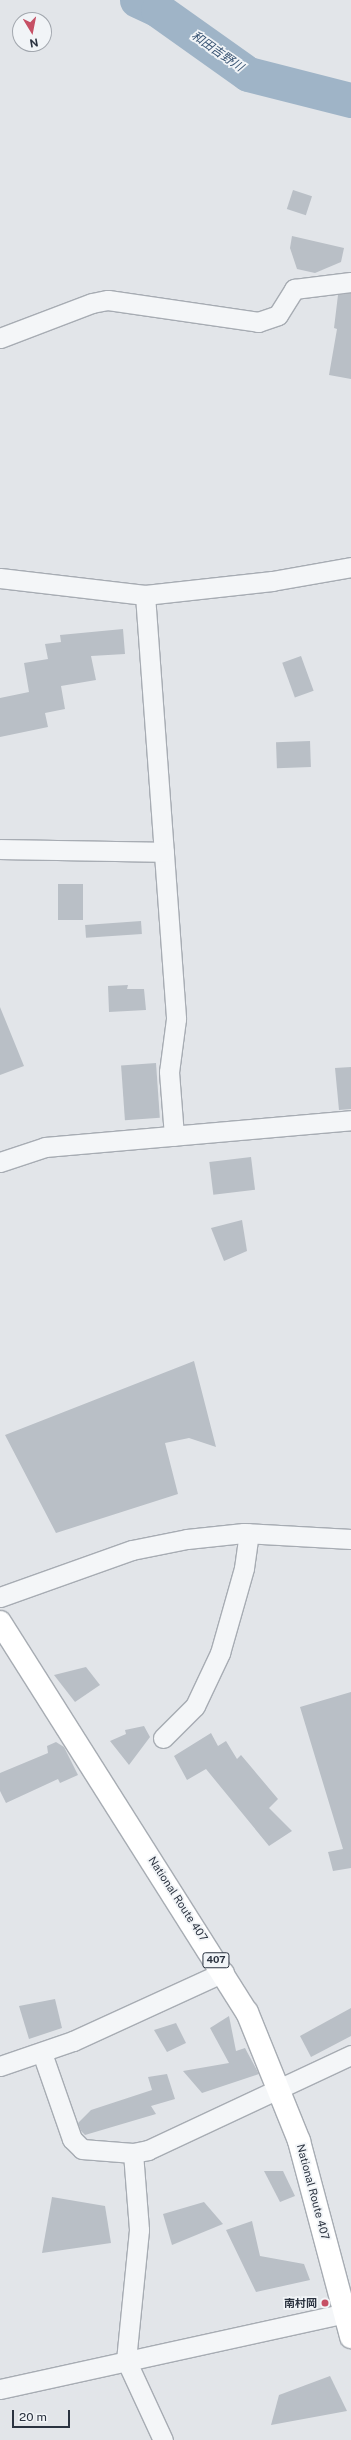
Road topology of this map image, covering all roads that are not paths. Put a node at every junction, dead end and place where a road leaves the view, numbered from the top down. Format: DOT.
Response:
graph roads {
  1 [pos="351,282"];
  2 [pos="0,338"];
  3 [pos="351,566"];
  4 [pos="0,578"];
  5 [pos="145,595"];
  6 [pos="0,849"];
  7 [pos="164,852"];
  8 [pos="351,1120"];
  9 [pos="174,1136"];
  10 [pos="0,1162"];
  11 [pos="248,1534"];
  12 [pos="351,1539"];
  13 [pos="0,1597"];
  14 [pos="0,1622"];
  15 [pos="163,1738"];
  16 [pos="224,1972"];
  17 [pos="42,2053"];
  18 [pos="351,2055"];
  19 [pos="0,2066"];
  20 [pos="279,2088"];
  21 [pos="133,2152"];
  22 [pos="348,2310"];
  23 [pos="351,2336"];
  24 [pos="126,2360"];
  25 [pos="0,2389"];
  26 [pos="163,2440"];
  1 -- 2 [label="street"];
  3 -- 5 [label="street"];
  4 -- 5 [label="street"];
  5 -- 7 [label="street"];
  6 -- 7 [label="street"];
  7 -- 9 [label="street"];
  8 -- 9 [label="street"];
  9 -- 10 [label="street"];
  11 -- 12 [label="street"];
  11 -- 13 [label="street"];
  11 -- 15 [label="street"];
  14 -- 16 [label="highway, National Route 407 / 407"];
  16 -- 17 [label="street"];
  16 -- 20 [label="highway, National Route 407 / 407"];
  17 -- 19 [label="street"];
  17 -- 21 [label="street"];
  18 -- 20 [label="street"];
  20 -- 21 [label="street"];
  20 -- 22 [label="highway, National Route 407 / 407"];
  21 -- 24 [label="street"];
  22 -- 23 [label="highway, National Route 407 / 407"];
  22 -- 24 [label="street"];
  24 -- 25 [label="street"];
  24 -- 26 [label="street"];
}
